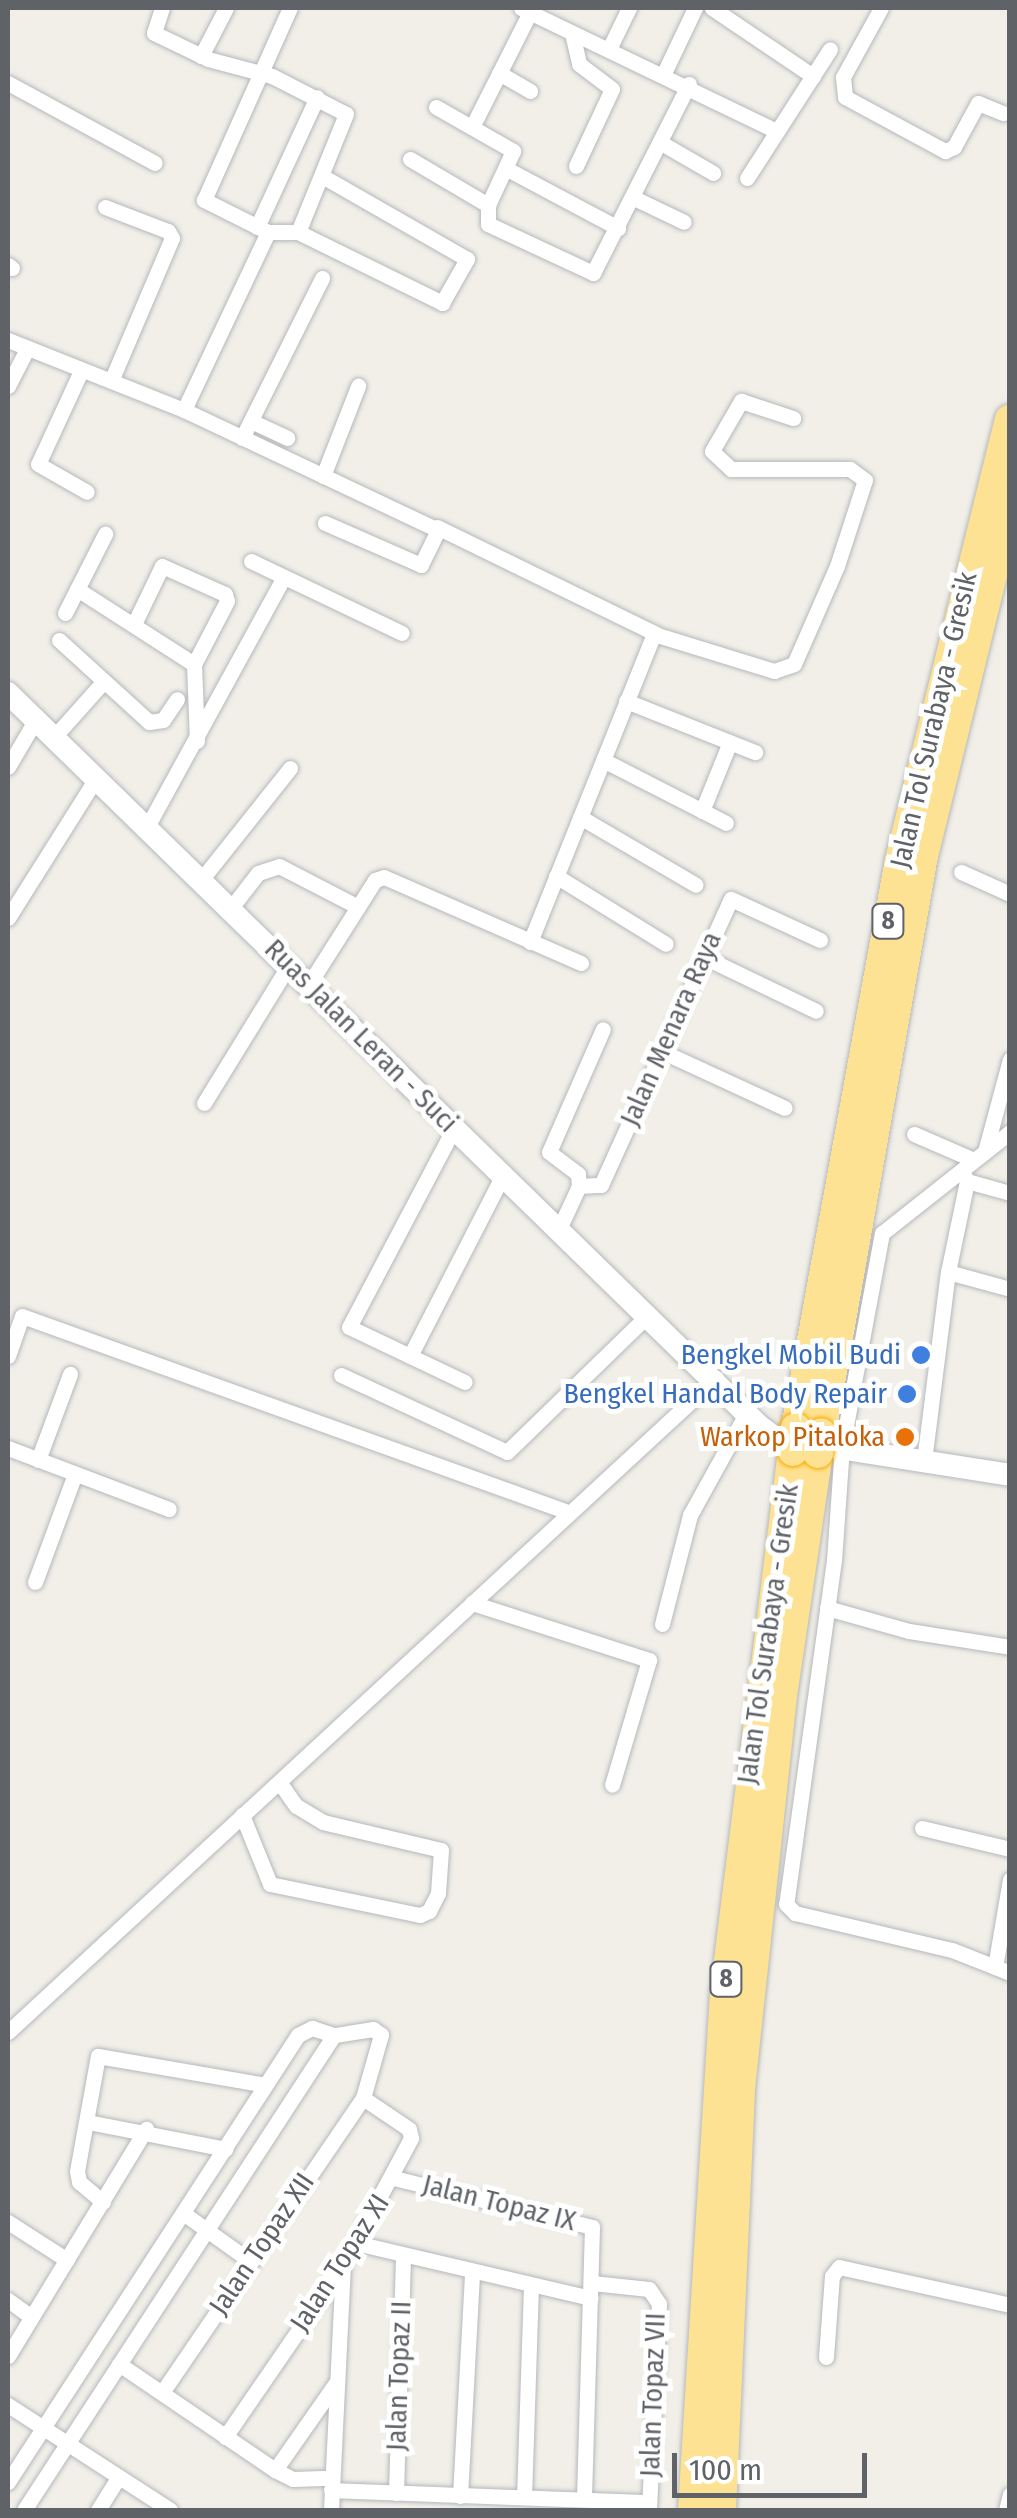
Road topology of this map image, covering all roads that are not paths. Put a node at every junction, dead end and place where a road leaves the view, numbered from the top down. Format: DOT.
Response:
graph roads {
  1 [pos="162,8"];
  2 [pos="226,8"];
  3 [pos="290,8"];
  4 [pos="629,8"];
  5 [pos="695,8"];
  6 [pos="712,8"];
  7 [pos="881,8"];
  8 [pos="526,10"];
  9 [pos="572,33"];
  10 [pos="609,49"];
  11 [pos="830,49"];
  12 [pos="201,56"];
  13 [pos="257,72"];
  14 [pos="499,73"];
  15 [pos="664,73"];
  16 [pos="812,76"];
  17 [pos="8,82"];
  18 [pos="689,84"];
  19 [pos="530,91"];
  20 [pos="317,96"];
  21 [pos="436,107"];
  22 [pos="1003,113"];
  23 [pos="472,127"];
  24 [pos="776,131"];
  25 [pos="663,144"];
  26 [pos="410,159"];
  27 [pos="155,163"];
  28 [pos="576,166"];
  29 [pos="506,169"];
  30 [pos="713,173"];
  31 [pos="322,176"];
  32 [pos="747,178"];
  33 [pos="634,198"];
  34 [pos="488,205"];
  35 [pos="104,207"];
  36 [pos="684,222"];
  37 [pos="618,228"];
  38 [pos="262,229"];
  39 [pos="298,232"];
  40 [pos="322,278"];
  41 [pos="8,340"];
  42 [pos="27,349"];
  43 [pos="80,372"];
  44 [pos="112,382"];
  45 [pos="8,386"];
  46 [pos="358,386"];
  47 [pos="184,410"];
  48 [pos="793,418"];
  49 [pos="1010,420"];
  50 [pos="250,421"];
  51 [pos="242,438"];
  52 [pos="287,438"];
  53 [pos="323,476"];
  54 [pos="88,492"];
  55 [pos="1010,502"];
  56 [pos="325,524"];
  57 [pos="438,527"];
  58 [pos="104,534"];
  59 [pos="250,561"];
  60 [pos="283,579"];
  61 [pos="77,588"];
  62 [pos="65,613"];
  63 [pos="135,622"];
  64 [pos="402,633"];
  65 [pos="656,634"];
  66 [pos="59,640"];
  67 [pos="194,664"];
  68 [pos="104,681"];
  69 [pos="8,693"];
  70 [pos="177,699"];
  71 [pos="626,702"];
  72 [pos="196,703"];
  73 [pos="214,712"];
  74 [pos="36,719"];
  75 [pos="54,737"];
  76 [pos="730,742"];
  77 [pos="197,745"];
  78 [pos="755,752"];
  79 [pos="603,760"];
  80 [pos="8,767"];
  81 [pos="290,768"];
  82 [pos="96,778"];
  83 [pos="702,811"];
  84 [pos="580,817"];
  85 [pos="726,824"];
  86 [pos="147,827"];
  87 [pos="961,872"];
  88 [pos="556,876"];
  89 [pos="201,880"];
  90 [pos="696,886"];
  91 [pos="1010,894"];
  92 [pos="358,907"];
  93 [pos="231,908"];
  94 [pos="8,918"];
  95 [pos="820,940"];
  96 [pos="530,942"];
  97 [pos="666,944"];
  98 [pos="704,956"];
  99 [pos="581,963"];
  100 [pos="290,965"];
  101 [pos="309,984"];
  102 [pos="816,1011"];
  103 [pos="603,1030"];
  104 [pos="661,1051"];
  105 [pos="1010,1059"];
  106 [pos="204,1102"];
  107 [pos="785,1108"];
  108 [pos="454,1128"];
  109 [pos="1010,1132"];
  110 [pos="914,1134"];
  111 [pos="972,1165"];
  112 [pos="503,1175"];
  113 [pos="579,1186"];
  114 [pos="1010,1194"];
  115 [pos="559,1229"];
  116 [pos="948,1272"];
  117 [pos="1010,1288"];
  118 [pos="647,1316"];
  119 [pos="8,1356"];
  120 [pos="410,1356"];
  121 [pos="70,1374"];
  122 [pos="341,1375"];
  123 [pos="716,1378"];
  124 [pos="466,1382"];
  125 [pos="746,1414"];
  126 [pos="808,1442"];
  127 [pos="8,1448"];
  128 [pos="38,1460"];
  129 [pos="924,1461"];
  130 [pos="75,1474"];
  131 [pos="1010,1475"];
  132 [pos="169,1509"];
  133 [pos="565,1511"];
  134 [pos="35,1582"];
  135 [pos="472,1603"];
  136 [pos="827,1608"];
  137 [pos="662,1624"];
  138 [pos="1010,1648"];
  139 [pos="279,1782"];
  140 [pos="612,1785"];
  141 [pos="242,1815"];
  142 [pos="922,1828"];
  143 [pos="1010,1850"];
  144 [pos="1010,1878"];
  145 [pos="1002,1970"];
  146 [pos="8,2032"];
  147 [pos="334,2035"];
  148 [pos="266,2086"];
  149 [pos="363,2098"];
  150 [pos="88,2122"];
  151 [pos="146,2129"];
  152 [pos="225,2149"];
  153 [pos="394,2178"];
  154 [pos="103,2202"];
  155 [pos="182,2213"];
  156 [pos="8,2222"];
  157 [pos="209,2232"];
  158 [pos="356,2243"];
  159 [pos="403,2259"];
  160 [pos="67,2260"];
  161 [pos="250,2261"];
  162 [pos="342,2265"];
  163 [pos="472,2274"];
  164 [pos="531,2287"];
  165 [pos="592,2290"];
  166 [pos="8,2300"];
  167 [pos="1010,2305"];
  168 [pos="30,2316"];
  169 [pos="8,2356"];
  170 [pos="826,2357"];
  171 [pos="119,2364"];
  172 [pos="336,2382"];
  173 [pos="163,2392"];
  174 [pos="8,2405"];
  175 [pos="42,2430"];
  176 [pos="225,2438"];
  177 [pos="68,2445"];
  178 [pos="275,2470"];
  179 [pos="118,2478"];
  180 [pos="8,2482"];
  181 [pos="331,2484"];
  182 [pos="396,2493"];
  183 [pos="1010,2494"];
  184 [pos="460,2496"];
  185 [pos="524,2497"];
  186 [pos="584,2499"];
  187 [pos="649,2506"];
  188 [pos="24,2510"];
  189 [pos="98,2510"];
  190 [pos="170,2510"];
  191 [pos="331,2510"];
  192 [pos="694,2510"];
  193 [pos="720,2510"];
  194 [pos="1006,2510"];
  1 -- 12 [label="street"];
  2 -- 12 [label="street"];
  3 -- 13 [label="street"];
  4 -- 10 [label="street"];
  5 -- 15 [label="street"];
  6 -- 16 [label="street"];
  7 -- 22 [label="street"];
  8 -- 9 [label="street"];
  8 -- 14 [label="street"];
  9 -- 10 [label="street"];
  9 -- 28 [label="street"];
  10 -- 15 [label="street"];
  11 -- 16 [label="street"];
  12 -- 13 [label="street"];
  13 -- 20 [label="street"];
  13 -- 38 [label="street"];
  14 -- 19 [label="street"];
  14 -- 23 [label="street"];
  15 -- 18 [label="street"];
  16 -- 24 [label="street"];
  17 -- 27 [label="street"];
  18 -- 24 [label="street"];
  18 -- 25 [label="street"];
  20 -- 31 [label="street"];
  20 -- 38 [label="street"];
  21 -- 23 [label="street"];
  23 -- 29 [label="street"];
  24 -- 32 [label="street"];
  25 -- 30 [label="street"];
  25 -- 33 [label="street"];
  26 -- 34 [label="street"];
  29 -- 34 [label="street"];
  29 -- 37 [label="street"];
  31 -- 39 [label="street"];
  31 -- 39 [label="street"];
  33 -- 36 [label="street"];
  33 -- 37 [label="street"];
  34 -- 37 [label="street"];
  35 -- 44 [label="street"];
  38 -- 39 [label="street"];
  38 -- 47 [label="street"];
  40 -- 50 [label="street"];
  41 -- 42 [label="street"];
  42 -- 43 [label="street"];
  42 -- 45 [label="street"];
  43 -- 44 [label="street"];
  43 -- 54 [label="street"];
  44 -- 47 [label="street"];
  46 -- 53 [label="street"];
  47 -- 51 [label="street"];
  48 -- 65 [label="street"];
  49 -- 126 [label="highway, Jalan Tol Surabaya - Gresik / 8"];
  50 -- 51 [label="street"];
  50 -- 52 [label="street"];
  51 -- 53 [label="street"];
  53 -- 57 [label="street"];
  55 -- 126 [label="highway, Jalan Tol Surabaya - Gresik / 8"];
  56 -- 57 [label="street"];
  57 -- 65 [label="street"];
  58 -- 61 [label="street"];
  59 -- 60 [label="street"];
  60 -- 64 [label="street"];
  60 -- 73 [label="street"];
  61 -- 62 [label="street"];
  61 -- 63 [label="street"];
  63 -- 67 [label="street"];
  63 -- 67 [label="street"];
  65 -- 71 [label="street"];
  66 -- 68 [label="street"];
  67 -- 72 [label="street"];
  68 -- 70 [label="street"];
  68 -- 75 [label="street"];
  69 -- 74 [label="main road, Ruas Jalan Leran - Suci"];
  71 -- 76 [label="street"];
  71 -- 79 [label="street"];
  72 -- 73 [label="street"];
  72 -- 77 [label="street"];
  73 -- 77 [label="street"];
  74 -- 75 [label="main road, Ruas Jalan Leran - Suci"];
  74 -- 80 [label="street"];
  75 -- 82 [label="main road, Ruas Jalan Leran - Suci"];
  76 -- 78 [label="street"];
  76 -- 83 [label="street"];
  77 -- 86 [label="street"];
  79 -- 83 [label="street"];
  79 -- 84 [label="street"];
  81 -- 89 [label="street"];
  82 -- 86 [label="main road, Ruas Jalan Leran - Suci"];
  82 -- 94 [label="street"];
  83 -- 85 [label="street"];
  84 -- 88 [label="street"];
  84 -- 90 [label="street"];
  86 -- 89 [label="main road, Ruas Jalan Leran - Suci"];
  87 -- 91 [label="street"];
  88 -- 96 [label="street"];
  88 -- 97 [label="street"];
  89 -- 93 [label="main road, Ruas Jalan Leran - Suci"];
  92 -- 93 [label="street"];
  92 -- 96 [label="street"];
  92 -- 101 [label="street"];
  93 -- 100 [label="main road, Ruas Jalan Leran - Suci"];
  95 -- 98 [label="street, Jalan Menara Raya"];
  96 -- 99 [label="street"];
  98 -- 102 [label="street"];
  98 -- 104 [label="street, Jalan Menara Raya"];
  100 -- 101 [label="main road, Ruas Jalan Leran - Suci"];
  100 -- 106 [label="street"];
  101 -- 108 [label="main road, Ruas Jalan Leran - Suci"];
  103 -- 113 [label="street"];
  104 -- 107 [label="street"];
  104 -- 113 [label="street, Jalan Menara Raya"];
  105 -- 111 [label="street"];
  108 -- 112 [label="main road, Ruas Jalan Leran - Suci"];
  108 -- 120 [label="street"];
  109 -- 111 [label="street"];
  110 -- 111 [label="street"];
  111 -- 114 [label="street"];
  111 -- 116 [label="street"];
  111 -- 126 [label="street"];
  112 -- 115 [label="main road, Ruas Jalan Leran - Suci"];
  112 -- 120 [label="street"];
  113 -- 115 [label="street, Jalan Menara Raya"];
  115 -- 118 [label="main road, Ruas Jalan Leran - Suci"];
  116 -- 117 [label="street"];
  116 -- 129 [label="street"];
  118 -- 122 [label="street"];
  118 -- 123 [label="main road, Ruas Jalan Leran - Suci"];
  119 -- 133 [label="street"];
  120 -- 124 [label="street"];
  121 -- 128 [label="street"];
  123 -- 125 [label="main road, Ruas Jalan Leran - Suci"];
  123 -- 133 [label="street"];
  125 -- 126 [label="main road, Ruas Jalan Leran - Suci"];
  125 -- 137 [label="street"];
  126 -- 129 [label="main road"];
  126 -- 136 [label="street"];
  126 -- 192 [label="highway, Jalan Tol Surabaya - Gresik / 8"];
  126 -- 193 [label="highway, Jalan Tol Surabaya - Gresik / 8"];
  127 -- 128 [label="street"];
  128 -- 130 [label="street"];
  129 -- 131 [label="main road"];
  130 -- 132 [label="street"];
  130 -- 134 [label="street"];
  133 -- 135 [label="street"];
  135 -- 139 [label="street"];
  135 -- 140 [label="street"];
  136 -- 138 [label="street"];
  136 -- 145 [label="street"];
  139 -- 141 [label="street"];
  139 -- 141 [label="street"];
  141 -- 146 [label="street"];
  142 -- 143 [label="street"];
  144 -- 145 [label="street"];
  147 -- 148 [label="street"];
  147 -- 149 [label="street, Jalan Topaz XII"];
  147 -- 157 [label="street"];
  148 -- 150 [label="street"];
  148 -- 152 [label="street"];
  149 -- 153 [label="street, Jalan Topaz XI"];
  149 -- 161 [label="street, Jalan Topaz XII"];
  150 -- 151 [label="street"];
  150 -- 154 [label="street"];
  151 -- 152 [label="street"];
  151 -- 154 [label="street"];
  152 -- 155 [label="street"];
  153 -- 158 [label="street, Jalan Topaz XI"];
  153 -- 165 [label="street, Jalan Topaz IX"];
  154 -- 160 [label="street"];
  155 -- 157 [label="street"];
  155 -- 175 [label="street"];
  156 -- 160 [label="street"];
  157 -- 161 [label="street"];
  157 -- 171 [label="street"];
  158 -- 159 [label="street"];
  158 -- 162 [label="street, Jalan Topaz XI"];
  159 -- 163 [label="street"];
  159 -- 182 [label="street, Jalan Topaz II"];
  160 -- 168 [label="street"];
  161 -- 173 [label="street, Jalan Topaz XII"];
  162 -- 172 [label="street"];
  162 -- 176 [label="street, Jalan Topaz XI"];
  163 -- 164 [label="street"];
  163 -- 184 [label="street"];
  164 -- 165 [label="street"];
  164 -- 185 [label="street"];
  165 -- 186 [label="street"];
  165 -- 187 [label="street, Jalan Topaz VII"];
  166 -- 168 [label="street"];
  167 -- 170 [label="street"];
  168 -- 169 [label="street"];
  171 -- 173 [label="street"];
  171 -- 177 [label="street"];
  172 -- 178 [label="street"];
  172 -- 181 [label="street"];
  173 -- 176 [label="street"];
  174 -- 175 [label="street"];
  175 -- 177 [label="street"];
  175 -- 180 [label="street"];
  176 -- 178 [label="street"];
  177 -- 179 [label="street"];
  177 -- 188 [label="street"];
  178 -- 181 [label="street"];
  179 -- 189 [label="street"];
  179 -- 190 [label="street"];
  181 -- 182 [label="street"];
  181 -- 191 [label="street"];
  182 -- 184 [label="street"];
  183 -- 194 [label="street"];
  184 -- 185 [label="street"];
  185 -- 186 [label="street"];
  186 -- 187 [label="street"];
}
